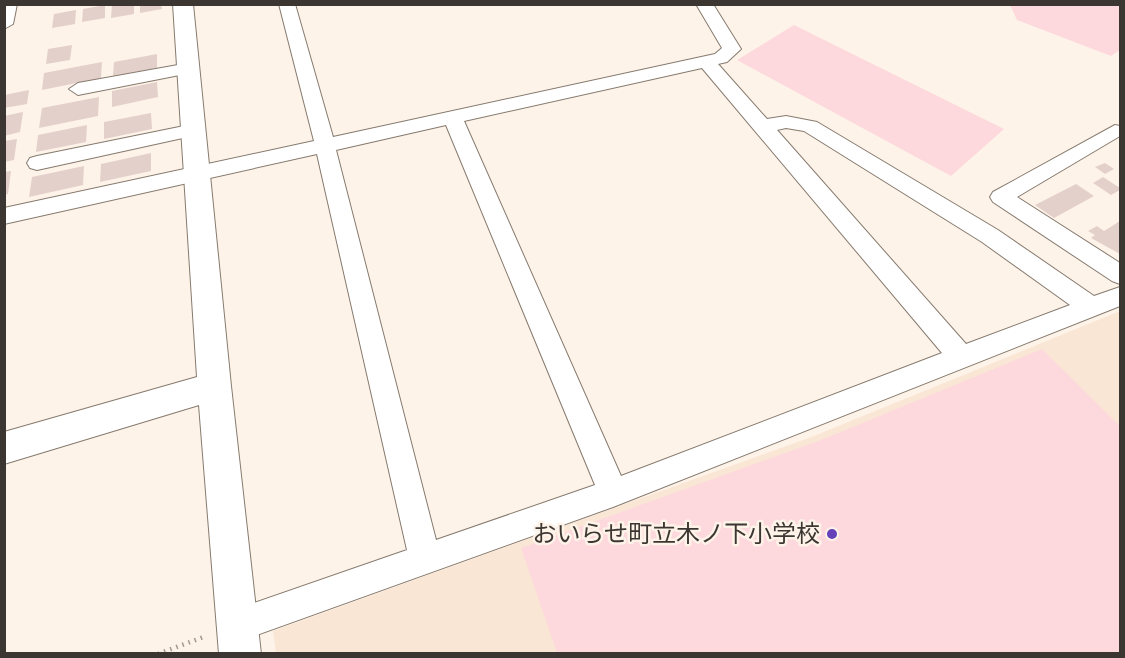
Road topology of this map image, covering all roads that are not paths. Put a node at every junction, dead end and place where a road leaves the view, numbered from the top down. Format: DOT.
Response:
graph roads {
  1 [pos="9,4"];
  2 [pos="183,4"];
  3 [pos="287,4"];
  4 [pos="702,7"];
  5 [pos="4,24"];
  6 [pos="706,61"];
  7 [pos="189,69"];
  8 [pos="78,89"];
  9 [pos="452,117"];
  10 [pos="763,126"];
  11 [pos="194,130"];
  12 [pos="1114,131"];
  13 [pos="325,145"];
  14 [pos="37,163"];
  15 [pos="198,173"];
  16 [pos="4,216"];
  17 [pos="1120,275"];
  18 [pos="1120,296"];
  19 [pos="1092,308"];
  20 [pos="962,358"];
  21 [pos="214,386"];
  22 [pos="4,448"];
  23 [pos="613,492"];
  24 [pos="425,558"];
  25 [pos="239,639"];
  1 -- 5 [label="street"];
  2 -- 7 [label="street"];
  3 -- 13 [label="street"];
  4 -- 6 [label="street"];
  6 -- 9 [label="street"];
  6 -- 10 [label="street"];
  7 -- 8 [label="street"];
  7 -- 11 [label="street"];
  9 -- 13 [label="street"];
  9 -- 23 [label="street"];
  10 -- 19 [label="street"];
  10 -- 20 [label="street"];
  11 -- 14 [label="street"];
  11 -- 15 [label="street"];
  12 -- 17 [label="street"];
  13 -- 15 [label="street"];
  13 -- 24 [label="street"];
  15 -- 16 [label="street"];
  15 -- 21 [label="street"];
  18 -- 19 [label="street"];
  19 -- 20 [label="street"];
  20 -- 23 [label="street"];
  21 -- 22 [label="street"];
  21 -- 25 [label="street"];
  23 -- 24 [label="street"];
  24 -- 25 [label="street"];
}
